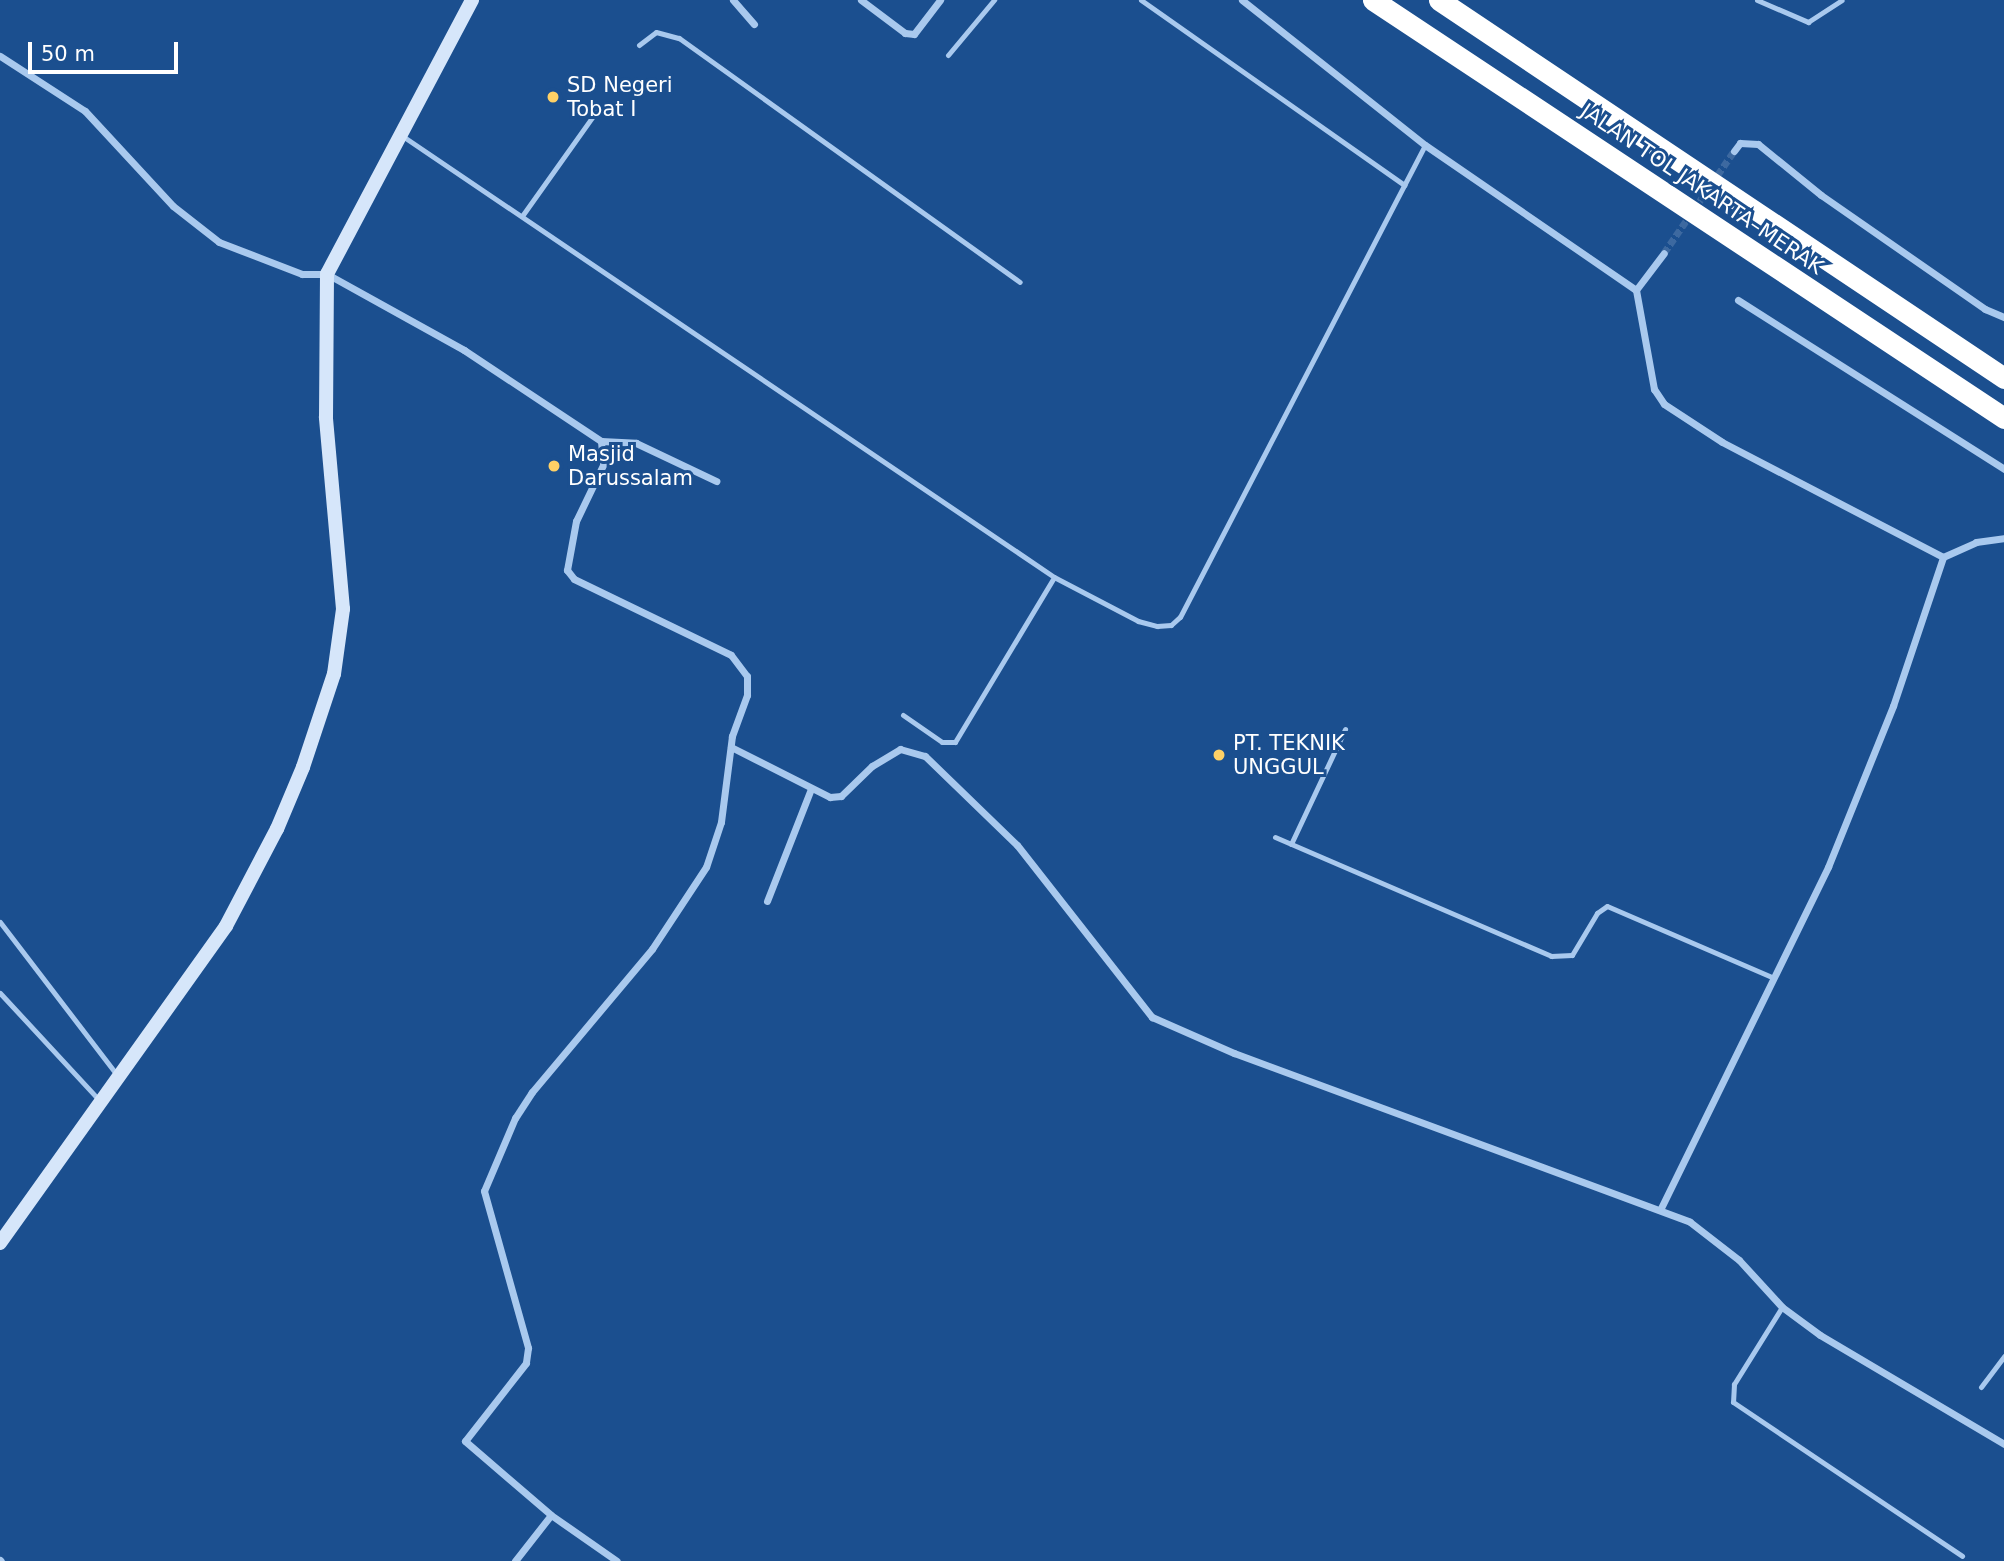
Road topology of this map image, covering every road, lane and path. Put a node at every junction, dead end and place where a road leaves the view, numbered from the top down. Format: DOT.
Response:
graph roads {
  1 [pos="472,0"];
  2 [pos="733,0"];
  3 [pos="861,0"];
  4 [pos="940,0"];
  5 [pos="993,0"];
  6 [pos="1141,0"];
  7 [pos="1242,0"];
  8 [pos="1373,0"];
  9 [pos="1439,0"];
  10 [pos="1757,0"];
  11 [pos="1842,0"];
  12 [pos="754,24"];
  13 [pos="639,45"];
  14 [pos="948,55"];
  15 [pos="0,56"];
  16 [pos="596,112"];
  17 [pos="399,133"];
  18 [pos="1425,145"];
  19 [pos="1734,151"];
  20 [pos="1404,185"];
  21 [pos="522,216"];
  22 [pos="1664,253"];
  23 [pos="327,274"];
  24 [pos="1020,282"];
  25 [pos="1636,290"];
  26 [pos="1738,300"];
  27 [pos="2004,317"];
  28 [pos="2004,378"];
  29 [pos="2004,418"];
  30 [pos="601,441"];
  31 [pos="2004,470"];
  32 [pos="716,481"];
  33 [pos="2004,538"];
  34 [pos="1943,557"];
  35 [pos="1054,577"];
  36 [pos="903,715"];
  37 [pos="1345,729"];
  38 [pos="731,747"];
  39 [pos="811,789"];
  40 [pos="1275,837"];
  41 [pos="1291,844"];
  42 [pos="767,901"];
  43 [pos="0,922"];
  44 [pos="1772,977"];
  45 [pos="0,993"];
  46 [pos="118,1078"];
  47 [pos="102,1103"];
  48 [pos="1661,1208"];
  49 [pos="0,1242"];
  50 [pos="1782,1307"];
  51 [pos="2004,1356"];
  52 [pos="1981,1387"];
  53 [pos="2004,1444"];
  54 [pos="551,1515"];
  55 [pos="1962,1556"];
  56 [pos="515,1561"];
  57 [pos="617,1561"];
  1 -- 17 [label="main road"];
  2 -- 12 [label="street"];
  3 -- 4 [label="street"];
  5 -- 14 [label="lane"];
  6 -- 20 [label="lane"];
  7 -- 18 [label="street"];
  8 -- 29 [label="highway, JALAN TOL JAKARTA–MERAK"];
  9 -- 28 [label="highway, JALAN TOL JAKARTA–MERAK"];
  10 -- 11 [label="lane"];
  13 -- 24 [label="lane"];
  15 -- 23 [label="street"];
  16 -- 21 [label="lane"];
  17 -- 21 [label="lane"];
  17 -- 23 [label="main road"];
  18 -- 20 [label="lane"];
  18 -- 25 [label="street"];
  19 -- 27 [label="street"];
  20 -- 35 [label="lane"];
  21 -- 35 [label="lane"];
  22 -- 25 [label="street"];
  23 -- 30 [label="street"];
  23 -- 46 [label="main road"];
  25 -- 34 [label="street"];
  26 -- 31 [label="street"];
  30 -- 32 [label="street"];
  30 -- 38 [label="street"];
  33 -- 34 [label="street"];
  34 -- 44 [label="street"];
  35 -- 36 [label="lane"];
  37 -- 41 [label="lane"];
  38 -- 39 [label="street"];
  38 -- 54 [label="street"];
  39 -- 42 [label="street"];
  39 -- 48 [label="street"];
  40 -- 41 [label="lane"];
  41 -- 44 [label="lane"];
  43 -- 46 [label="lane"];
  44 -- 48 [label="street"];
  45 -- 47 [label="lane"];
  46 -- 47 [label="main road"];
  47 -- 49 [label="main road"];
  48 -- 50 [label="street"];
  50 -- 53 [label="street"];
  50 -- 55 [label="lane"];
  51 -- 52 [label="lane"];
  54 -- 56 [label="street"];
  54 -- 57 [label="street"];
}
